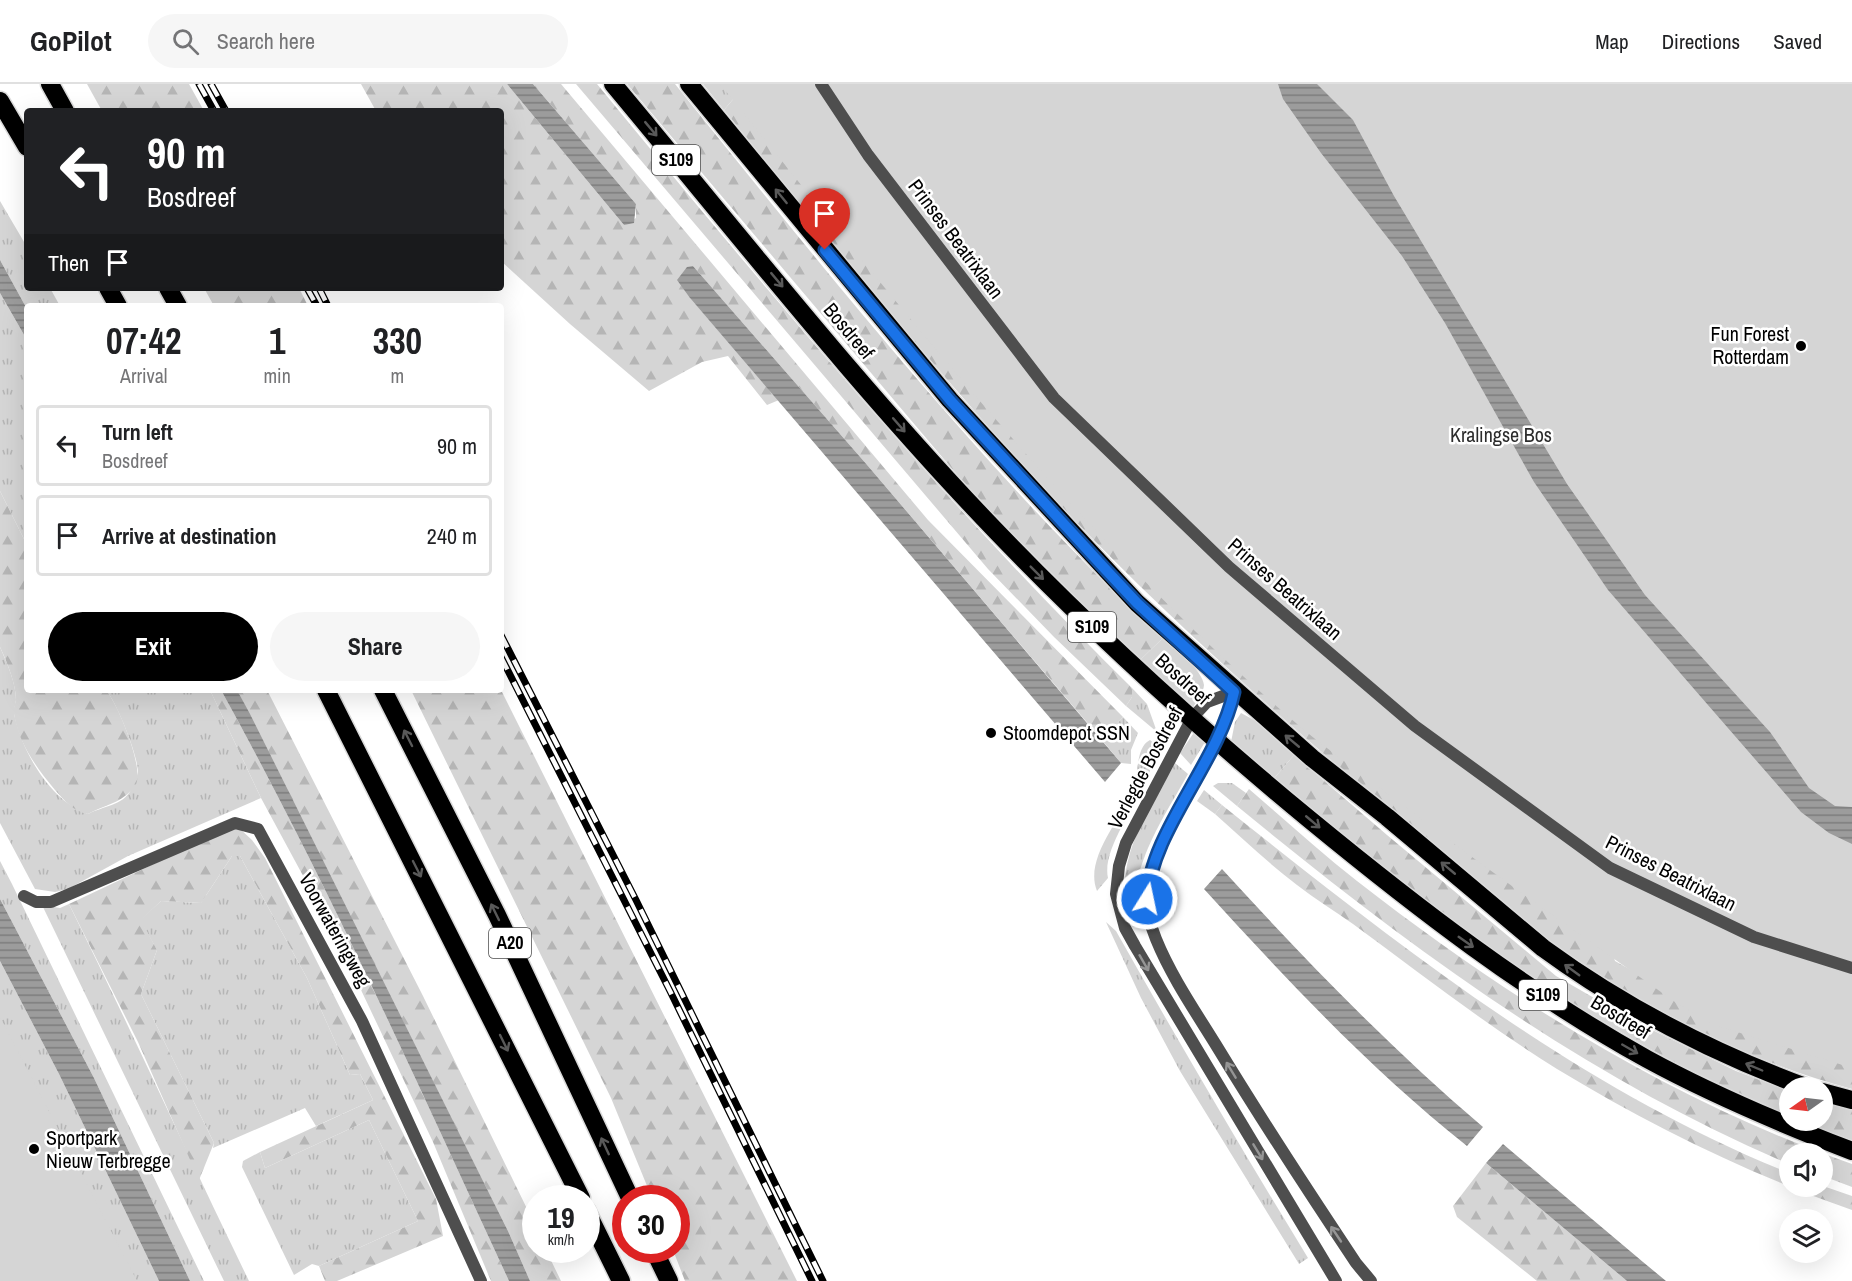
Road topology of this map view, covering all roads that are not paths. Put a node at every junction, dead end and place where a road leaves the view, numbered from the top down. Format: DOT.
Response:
graph roads {
  1 [pos="50,84"];
  2 [pos="613,84"];
  3 [pos="689,84"];
  4 [pos="821,84"];
  5 [pos="0,100"];
  6 [pos="63,108"];
  7 [pos="24,142"];
  8 [pos="1234,692"];
  9 [pos="328,693"];
  10 [pos="386,693"];
  11 [pos="1192,718"];
  12 [pos="1217,740"];
  13 [pos="24,896"];
  14 [pos="1852,968"];
  15 [pos="1782,1077"];
  16 [pos="1833,1095"];
  17 [pos="1852,1100"];
  18 [pos="1852,1151"];
  19 [pos="574,1185"];
  20 [pos="624,1185"];
  21 [pos="600,1238"];
  22 [pos="660,1263"];
  23 [pos="481,1281"];
  24 [pos="621,1281"];
  25 [pos="669,1281"];
  26 [pos="1336,1281"];
  27 [pos="1371,1281"];
  1 -- 6 [label="highway"];
  2 -- 11 [label="highway, Bosdreef / S109, one-way"];
  8 -- 3 [label="highway, Bosdreef / S109, one-way"];
  4 -- 14 [label="street, Prinses Beatrixlaan"];
  5 -- 7 [label="highway"];
  8 -- 11 [label="street, Verlegde Bosdreef"];
  8 -- 12 [label="street"];
  15 -- 8 [label="highway, Bosdreef / S109, one-way"];
  9 -- 19 [label="highway, A20, one-way"];
  20 -- 10 [label="highway, A20, one-way"];
  11 -- 12 [label="highway, Bosdreef / S109"];
  11 -- 26 [label="street, Verlegde Bosdreef, one-way"];
  12 -- 18 [label="highway, Bosdreef / S109, one-way"];
  27 -- 12 [label="street, one-way"];
  13 -- 23 [label="street, Voorwateringweg"];
  16 -- 17 [label="highway"];
  21 -- 24 [label="highway"];
  22 -- 25 [label="highway"];
}
